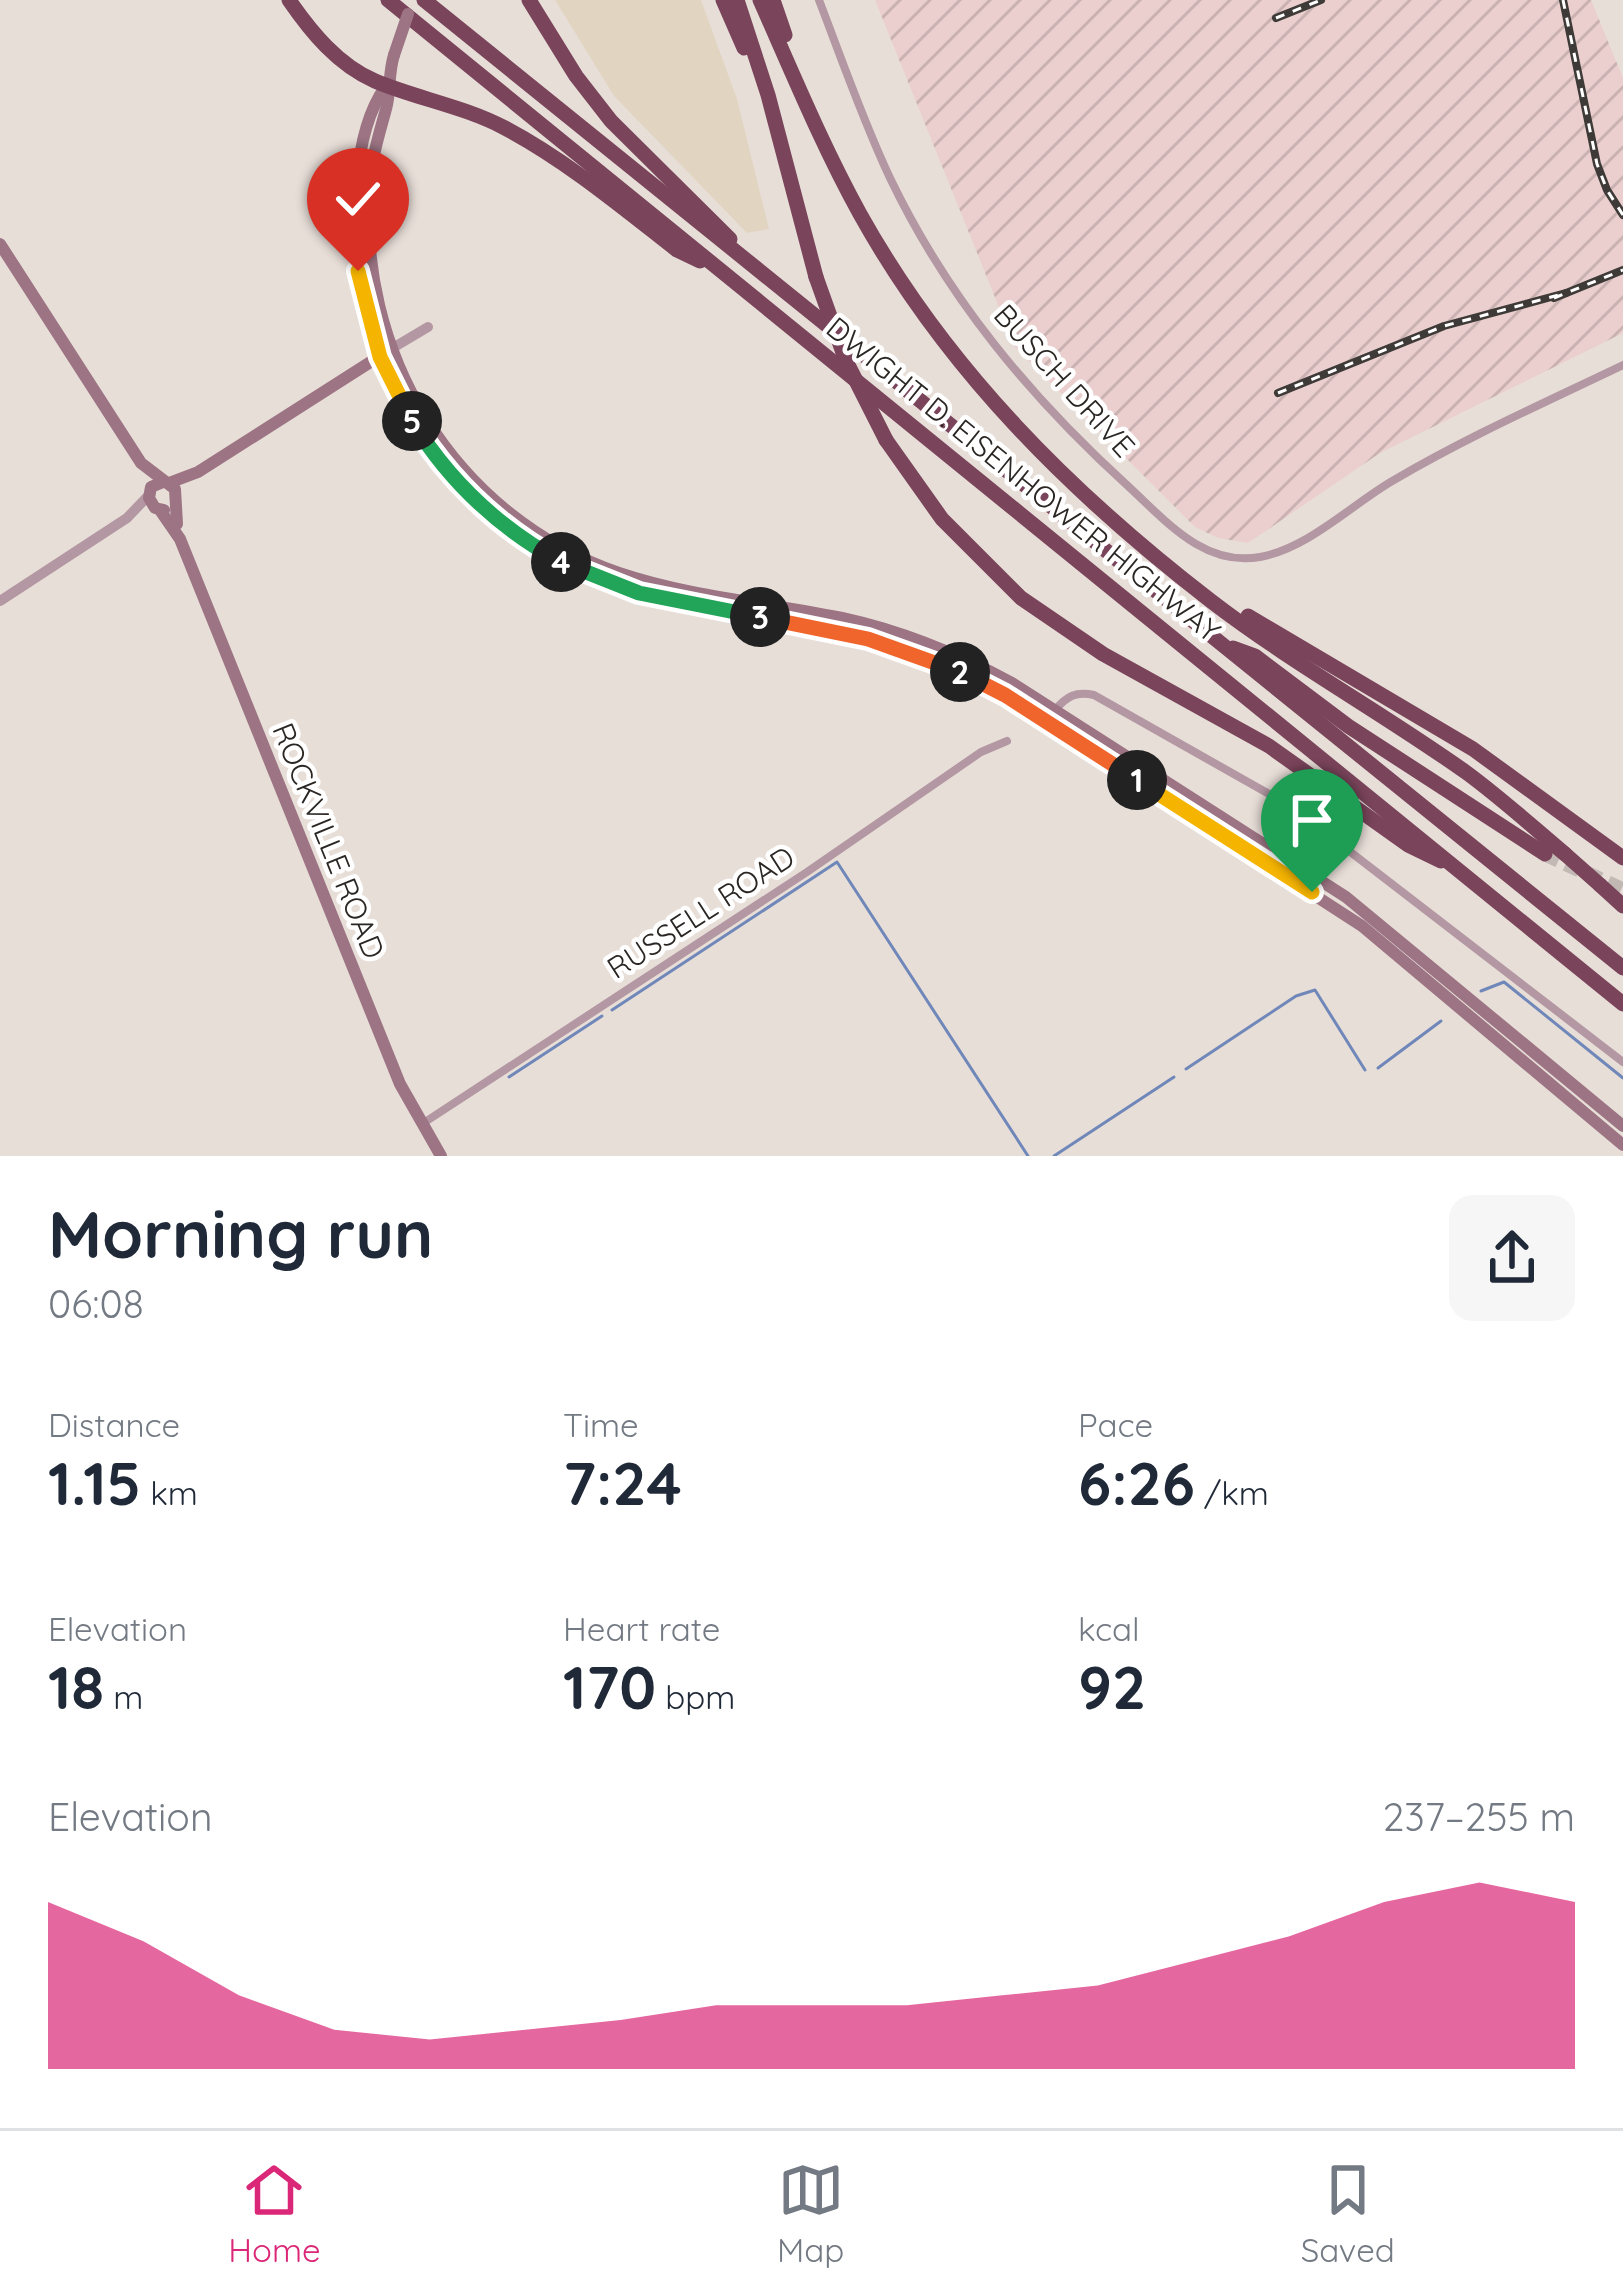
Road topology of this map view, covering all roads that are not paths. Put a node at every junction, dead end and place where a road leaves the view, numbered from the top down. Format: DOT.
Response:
graph roads {
  1 [pos="289,0"];
  2 [pos="388,0"];
  3 [pos="412,0"];
  4 [pos="424,0"];
  5 [pos="529,0"];
  6 [pos="723,0"];
  7 [pos="737,0"];
  8 [pos="760,0"];
  9 [pos="773,0"];
  10 [pos="819,0"];
  11 [pos="387,85"];
  12 [pos="835,167"];
  13 [pos="793,186"];
  14 [pos="0,244"];
  15 [pos="740,257"];
  16 [pos="725,274"];
  17 [pos="428,326"];
  18 [pos="386,353"];
  19 [pos="1623,365"];
  20 [pos="142,463"];
  21 [pos="171,491"];
  22 [pos="149,492"];
  23 [pos="159,509"];
  24 [pos="127,518"];
  25 [pos="180,539"];
  26 [pos="1200,590"];
  27 [pos="0,601"];
  28 [pos="1223,644"];
  29 [pos="1055,710"];
  30 [pos="1007,741"];
  31 [pos="1545,854"];
  32 [pos="1623,858"];
  33 [pos="1450,864"];
  34 [pos="1623,906"];
  35 [pos="1623,968"];
  36 [pos="1623,1004"];
  37 [pos="1623,1062"];
  38 [pos="421,1125"];
  39 [pos="1623,1126"];
  40 [pos="1623,1145"];
  41 [pos="441,1156"];
  1 -- 11 [label="highway"];
  2 -- 16 [label="highway, DWIGHT D. EISENHOWER HIGHWAY"];
  3 -- 11 [label="main road, bridge"];
  4 -- 15 [label="highway, DWIGHT D. EISENHOWER HIGHWAY"];
  5 -- 15 [label="highway"];
  6 -- 13 [label="highway"];
  7 -- 13 [label="highway"];
  8 -- 12 [label="highway"];
  9 -- 12 [label="highway"];
  10 -- 19 [label="street, BUSCH DRIVE"];
  11 -- 16 [label="highway"];
  11 -- 18 [label="main road"];
  12 -- 26 [label="highway"];
  13 -- 33 [label="highway, bridge"];
  14 -- 20 [label="main road"];
  15 -- 28 [label="highway, DWIGHT D. EISENHOWER HIGHWAY"];
  16 -- 33 [label="highway, DWIGHT D. EISENHOWER HIGHWAY"];
  17 -- 18 [label="street"];
  18 -- 21 [label="main road"];
  18 -- 29 [label="main road"];
  18 -- 40 [label="main road"];
  20 -- 21 [label="main road"];
  20 -- 22 [label="main road"];
  21 -- 22 [label="main road"];
  21 -- 23 [label="main road"];
  21 -- 25 [label="main road, ROCKVILLE ROAD"];
  22 -- 23 [label="main road, ROCKVILLE ROAD"];
  22 -- 24 [label="street"];
  23 -- 24 [label="street"];
  23 -- 25 [label="main road, ROCKVILLE ROAD"];
  24 -- 27 [label="street"];
  25 -- 38 [label="main road, ROCKVILLE ROAD"];
  26 -- 32 [label="highway"];
  26 -- 34 [label="highway, bridge"];
  28 -- 31 [label="highway"];
  28 -- 35 [label="highway, DWIGHT D. EISENHOWER HIGHWAY"];
  29 -- 37 [label="street"];
  29 -- 39 [label="main road"];
  30 -- 38 [label="street, RUSSELL ROAD"];
  33 -- 36 [label="highway, DWIGHT D. EISENHOWER HIGHWAY"];
  38 -- 41 [label="main road, ROCKVILLE ROAD"];
}
